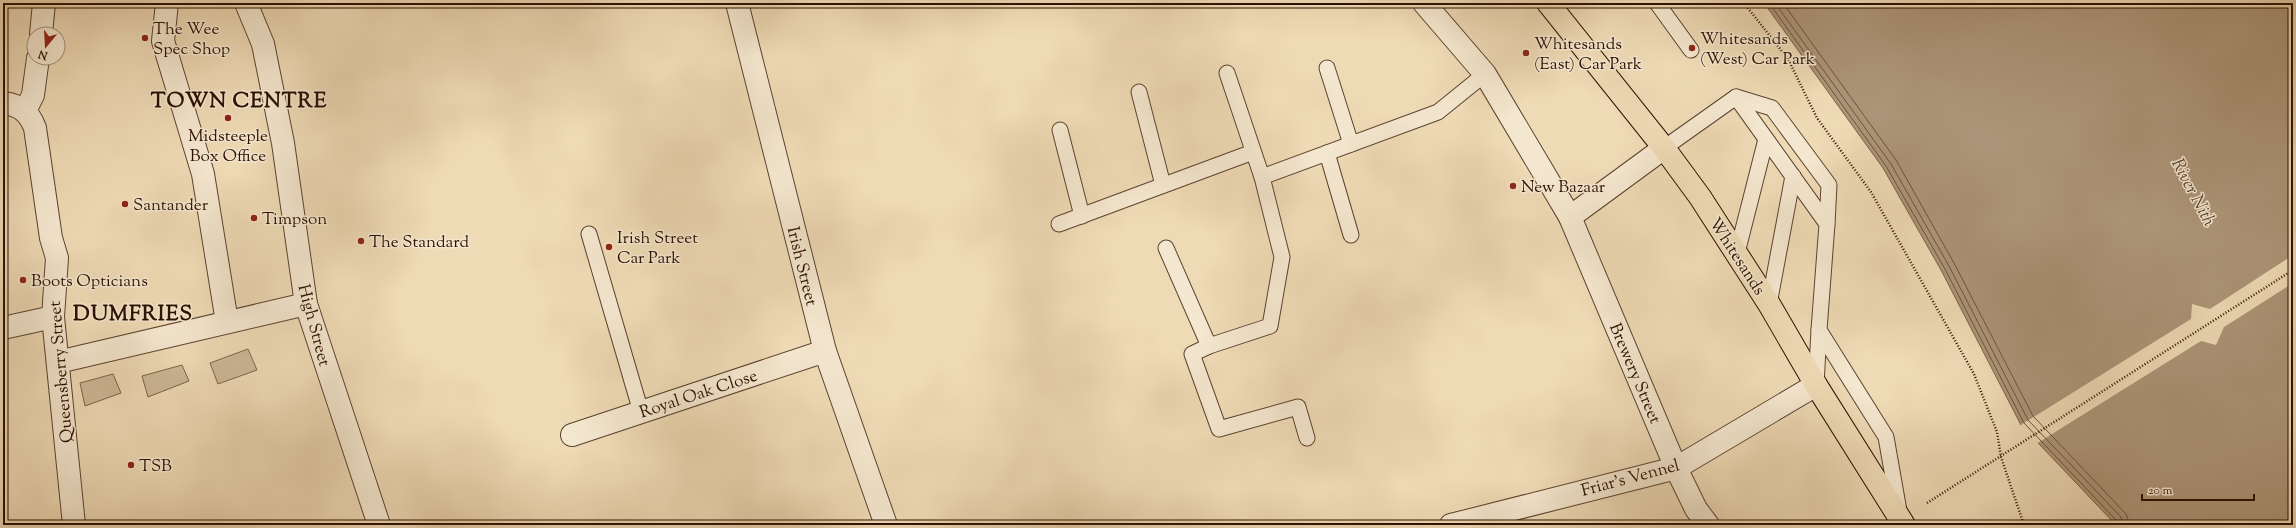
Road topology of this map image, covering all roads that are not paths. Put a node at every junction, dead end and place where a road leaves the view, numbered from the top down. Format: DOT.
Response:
graph roads {
  1 [pos="44,3"];
  2 [pos="167,3"];
  3 [pos="246,3"];
  4 [pos="737,3"];
  5 [pos="1424,3"];
  6 [pos="1548,3"];
  7 [pos="1657,3"];
  8 [pos="42,26"];
  9 [pos="1691,50"];
  10 [pos="37,66"];
  11 [pos="1327,68"];
  12 [pos="1227,73"];
  13 [pos="1485,74"];
  14 [pos="1140,92"];
  15 [pos="1736,96"];
  16 [pos="3,103"];
  17 [pos="25,111"];
  18 [pos="1060,130"];
  19 [pos="1766,139"];
  20 [pos="1351,144"];
  21 [pos="1664,148"];
  22 [pos="1253,152"];
  23 [pos="1327,153"];
  24 [pos="1793,176"];
  25 [pos="1262,178"];
  26 [pos="1163,185"];
  27 [pos="1082,216"];
  28 [pos="1570,217"];
  29 [pos="1059,224"];
  30 [pos="1827,224"];
  31 [pos="590,234"];
  32 [pos="1352,235"];
  33 [pos="1166,248"];
  34 [pos="1737,253"];
  35 [pos="306,304"];
  36 [pos="1769,304"];
  37 [pos="53,317"];
  38 [pos="227,322"];
  39 [pos="3,328"];
  40 [pos="1819,330"];
  41 [pos="1209,346"];
  42 [pos="825,351"];
  43 [pos="58,362"];
  44 [pos="1816,385"];
  45 [pos="641,412"];
  46 [pos="572,435"];
  47 [pos="1308,438"];
  48 [pos="1676,468"];
  49 [pos="1902,522"];
  50 [pos="74,525"];
  51 [pos="379,525"];
  52 [pos="886,525"];
  53 [pos="1451,525"];
  54 [pos="1708,525"];
  1 -- 8 [label="street"];
  2 -- 38 [label="street"];
  3 -- 35 [label="street, High Street"];
  4 -- 42 [label="street, Irish Street"];
  5 -- 13 [label="street, Brewery Street"];
  6 -- 21 [label="main road, Whitesands"];
  7 -- 9 [label="lane"];
  10 -- 17 [label="street"];
  11 -- 20 [label="lane"];
  12 -- 22 [label="lane"];
  13 -- 20 [label="lane"];
  13 -- 28 [label="street, Brewery Street"];
  14 -- 26 [label="lane"];
  15 -- 19 [label="lane"];
  15 -- 21 [label="lane"];
  15 -- 30 [label="lane"];
  16 -- 17 [label="street"];
  17 -- 37 [label="street, Queensberry Street"];
  18 -- 27 [label="lane"];
  19 -- 24 [label="lane"];
  19 -- 34 [label="lane"];
  20 -- 23 [label="lane"];
  21 -- 28 [label="street"];
  21 -- 34 [label="main road, Whitesands"];
  22 -- 25 [label="lane"];
  22 -- 26 [label="lane"];
  23 -- 25 [label="lane"];
  23 -- 32 [label="lane"];
  24 -- 30 [label="lane"];
  24 -- 36 [label="lane"];
  25 -- 41 [label="lane"];
  26 -- 27 [label="lane"];
  27 -- 29 [label="lane"];
  28 -- 48 [label="street, Brewery Street"];
  30 -- 40 [label="lane"];
  31 -- 45 [label="lane"];
  33 -- 41 [label="lane"];
  34 -- 36 [label="main road, Whitesands"];
  35 -- 38 [label="street"];
  35 -- 51 [label="street, High Street"];
  36 -- 44 [label="main road, Whitesands"];
  37 -- 39 [label="street"];
  37 -- 43 [label="street, Queensberry Street"];
  38 -- 43 [label="street"];
  40 -- 44 [label="lane"];
  40 -- 49 [label="lane"];
  41 -- 47 [label="lane"];
  42 -- 45 [label="street, Royal Oak Close"];
  42 -- 52 [label="street, Irish Street"];
  43 -- 50 [label="street, Queensberry Street"];
  44 -- 48 [label="street, Friar's Vennel"];
  44 -- 49 [label="main road, Whitesands"];
  45 -- 46 [label="street, Royal Oak Close"];
  48 -- 53 [label="street, Friar's Vennel"];
  48 -- 54 [label="street, Brewery Street"];
}
